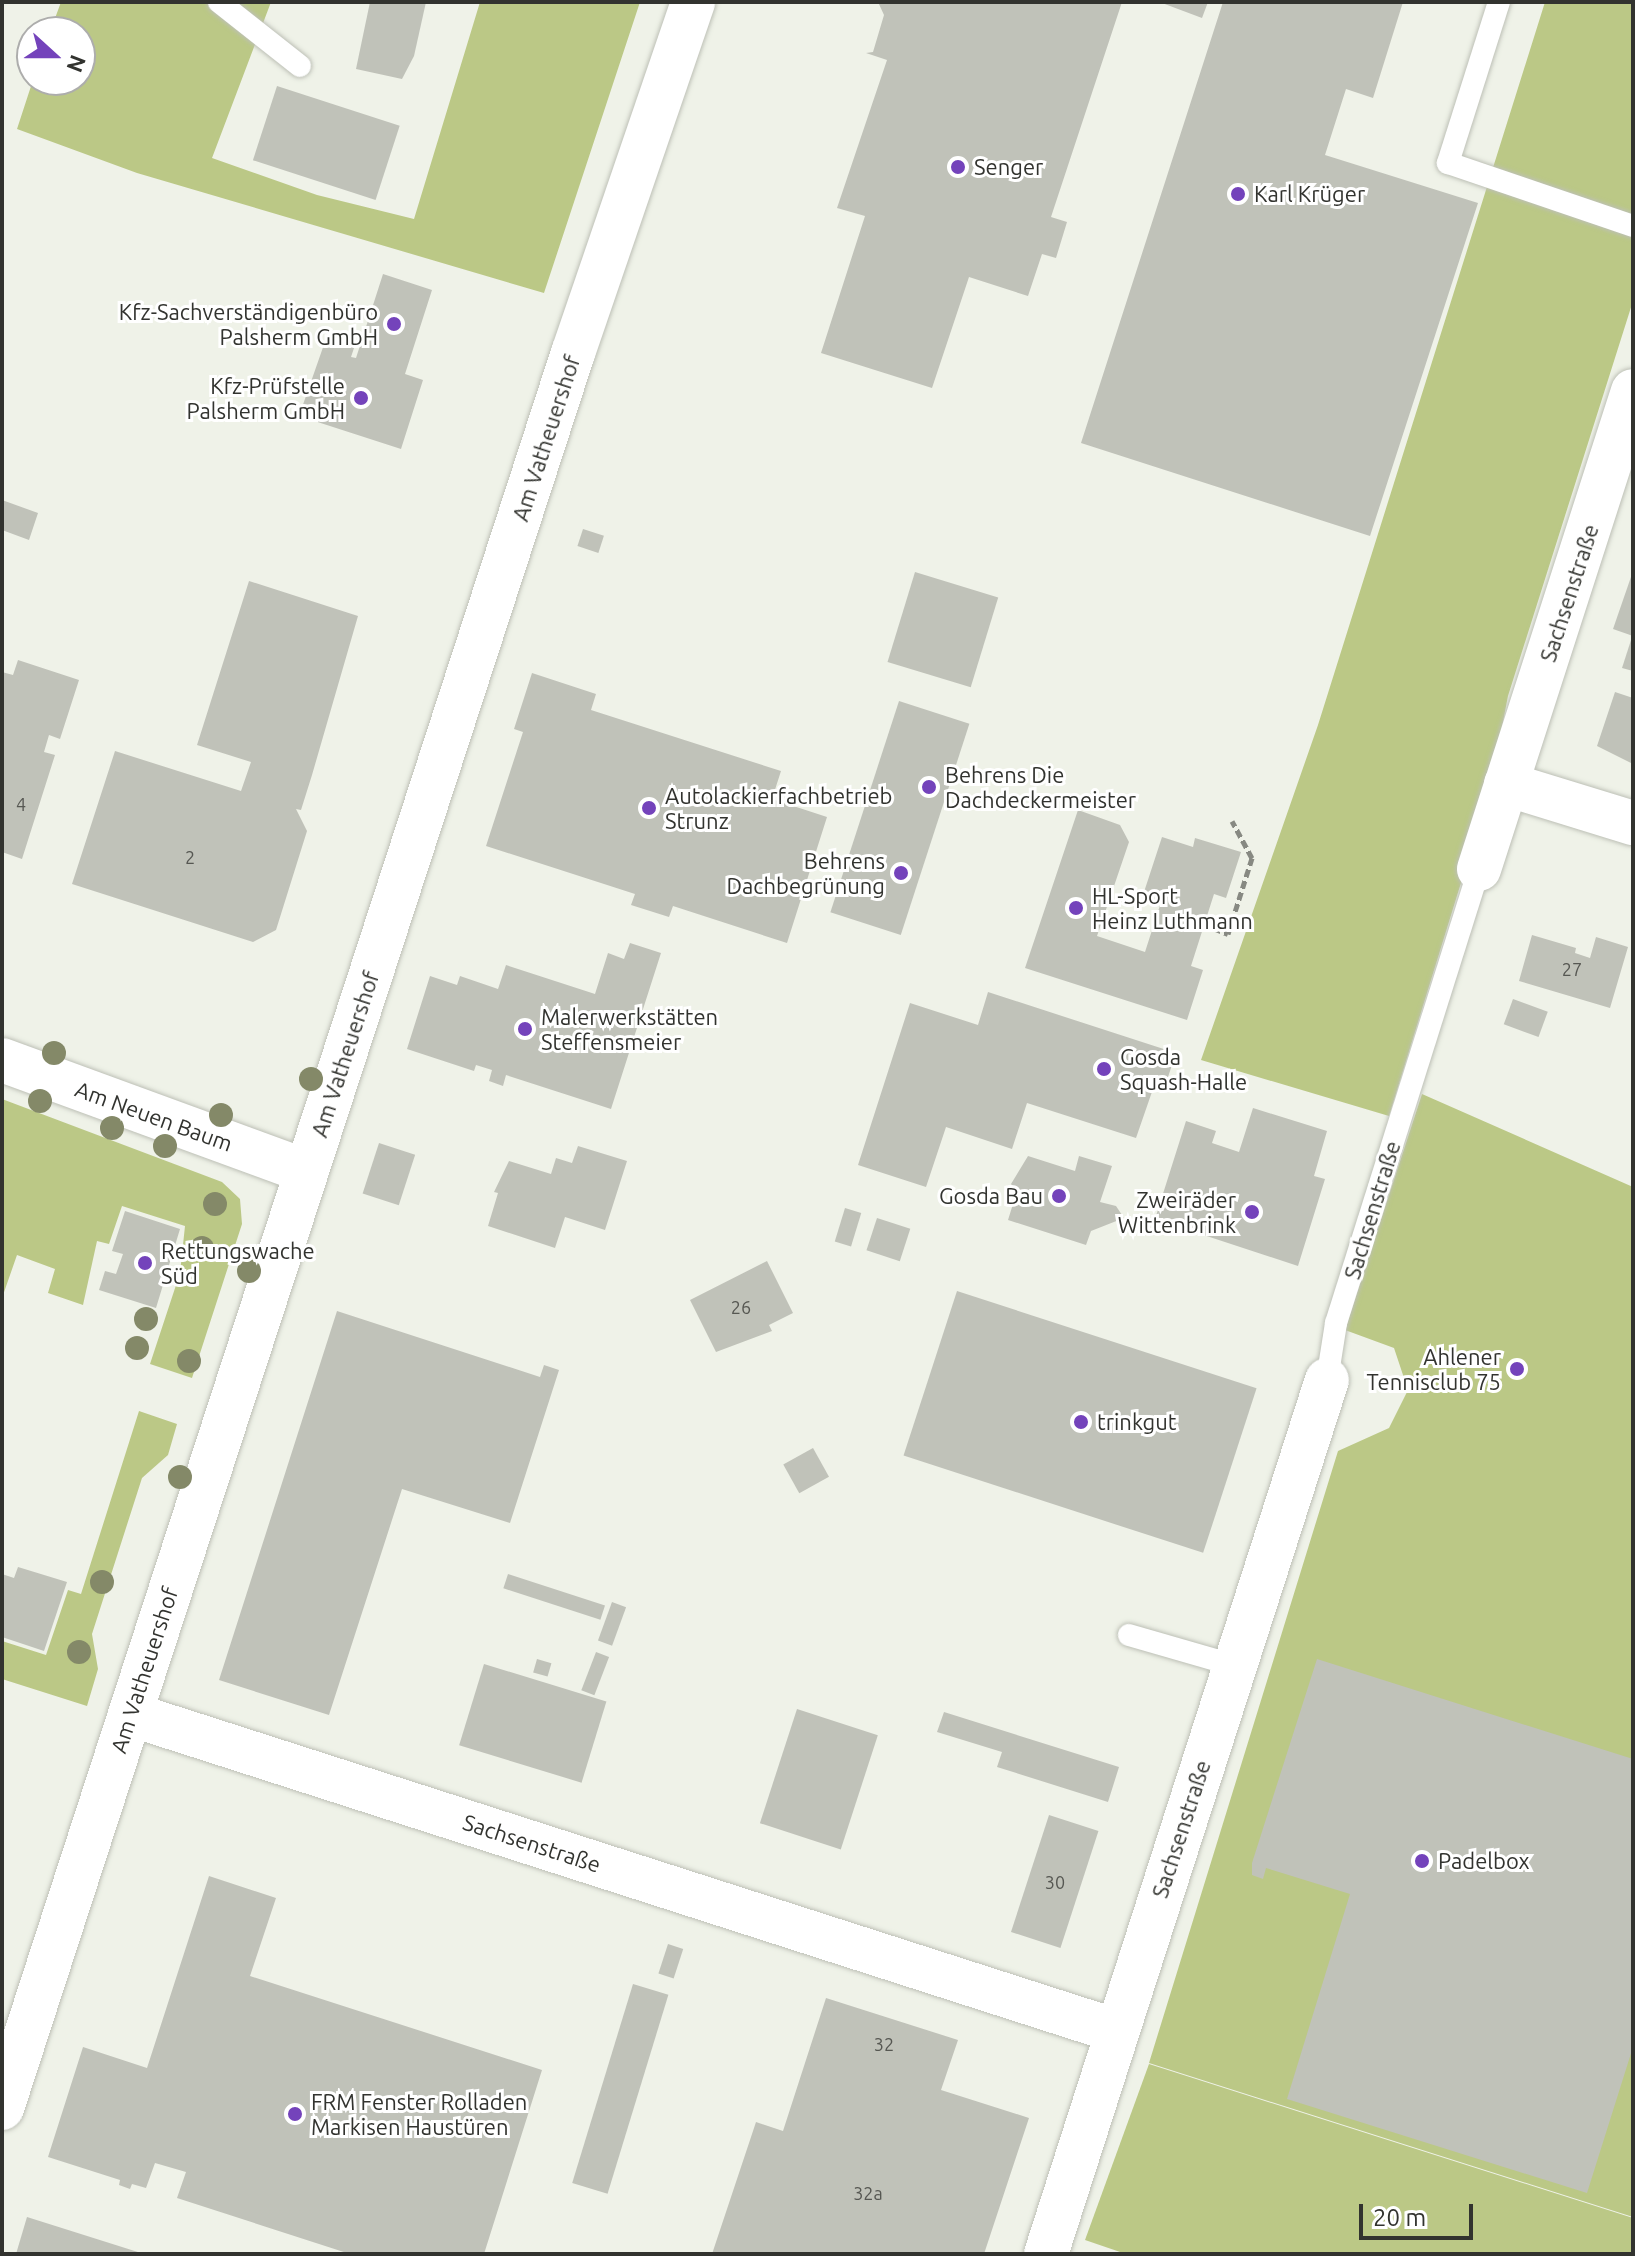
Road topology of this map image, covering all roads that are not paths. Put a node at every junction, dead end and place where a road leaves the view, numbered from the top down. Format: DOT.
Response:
graph roads {
  1 [pos="219,2"];
  2 [pos="693,2"];
  3 [pos="1499,2"];
  4 [pos="300,66"];
  5 [pos="1633,226"];
  6 [pos="1633,391"];
  7 [pos="1506,784"];
  8 [pos="1633,823"];
  9 [pos="1479,869"];
  10 [pos="2,1060"];
  11 [pos="306,1171"];
  12 [pos="1327,1380"];
  13 [pos="1129,1635"];
  14 [pos="1233,1665"];
  15 [pos="130,1714"];
  16 [pos="1117,2031"];
  17 [pos="2,2108"];
  18 [pos="1046,2254"];
  1 -- 4 [label="lane"];
  2 -- 11 [label="street, Am Vatheuershof"];
  3 -- 5 [label="lane"];
  6 -- 7 [label="street, Sachsenstraße"];
  7 -- 8 [label="street"];
  7 -- 9 [label="street, Sachsenstraße"];
  9 -- 12 [label="lane, Sachsenstraße"];
  10 -- 11 [label="street, Am Neuen Baum"];
  11 -- 15 [label="street, Am Vatheuershof"];
  12 -- 14 [label="street, Sachsenstraße"];
  13 -- 14 [label="lane"];
  14 -- 16 [label="street, Sachsenstraße"];
  15 -- 16 [label="street, Sachsenstraße"];
  15 -- 17 [label="street, Am Vatheuershof"];
  16 -- 18 [label="street, Sachsenstraße"];
}
